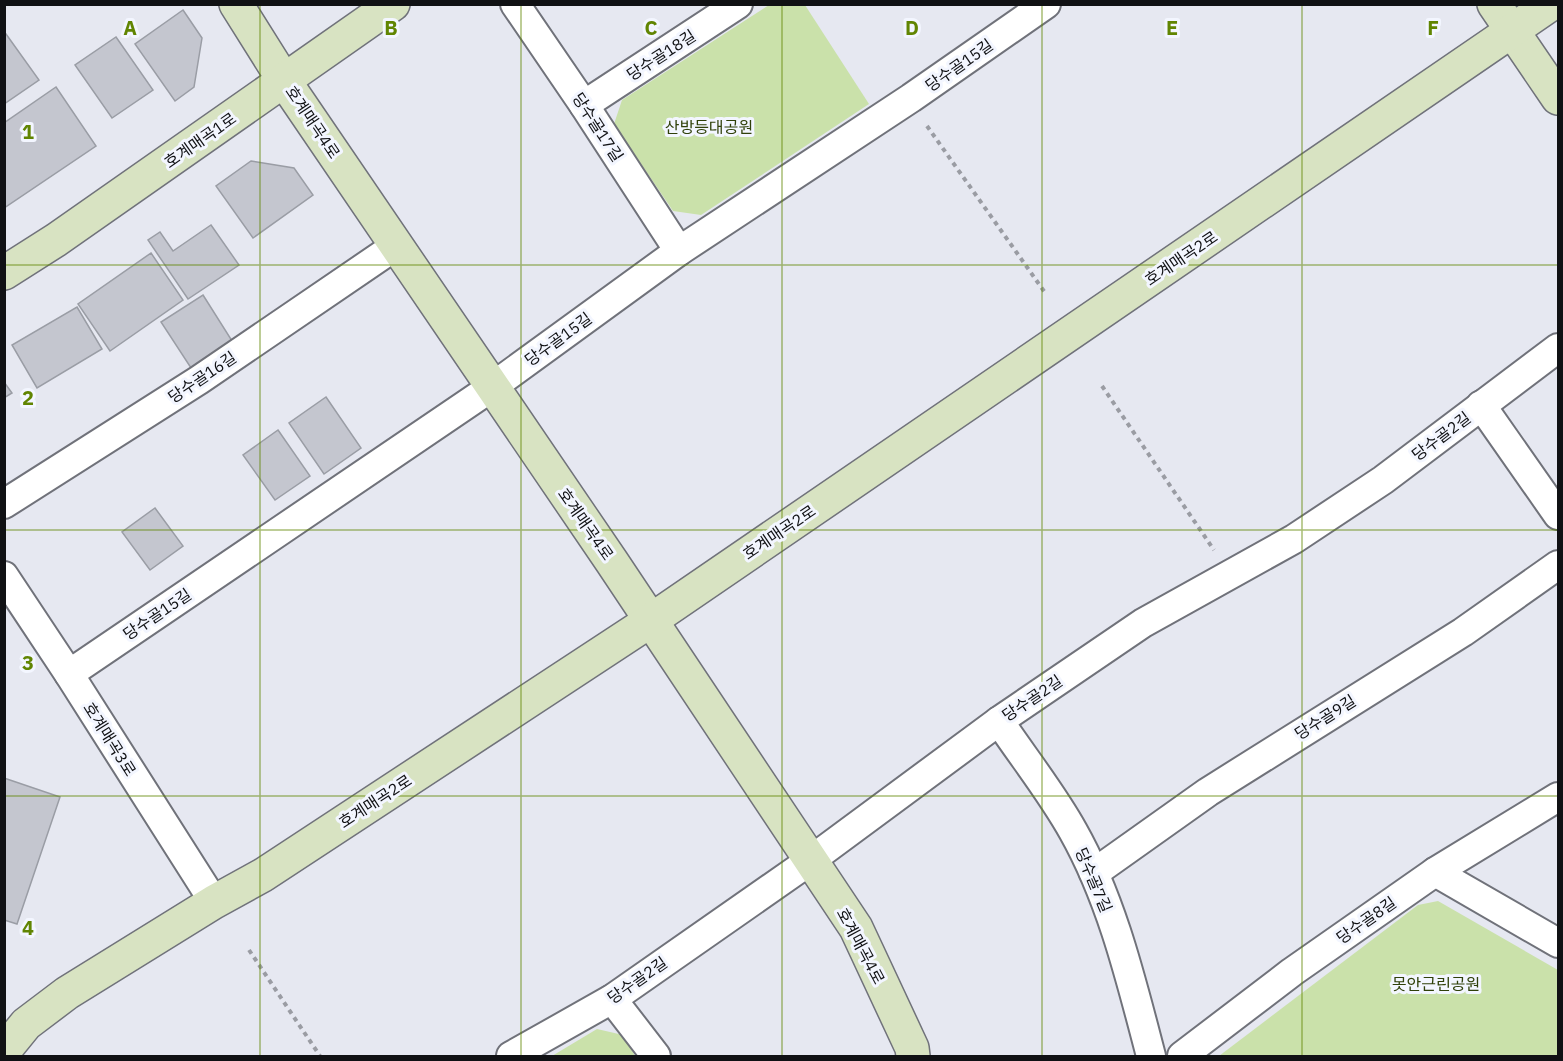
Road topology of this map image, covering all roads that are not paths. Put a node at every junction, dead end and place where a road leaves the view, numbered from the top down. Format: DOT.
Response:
graph roads {
  1 [pos="236,4"];
  2 [pos="393,4"];
  3 [pos="515,4"];
  4 [pos="738,4"];
  5 [pos="1046,4"];
  6 [pos="1551,4"];
  7 [pos="1503,18"];
  8 [pos="285,82"];
  9 [pos="1558,99"];
  10 [pos="584,105"];
  11 [pos="397,245"];
  12 [pos="679,251"];
  13 [pos="4,273"];
  14 [pos="1558,348"];
  15 [pos="492,387"];
  16 [pos="1481,405"];
  17 [pos="4,504"];
  18 [pos="1558,515"];
  19 [pos="1558,566"];
  20 [pos="4,576"];
  21 [pos="650,621"];
  22 [pos="69,674"];
  23 [pos="999,721"];
  24 [pos="1558,797"];
  25 [pos="810,860"];
  26 [pos="1435,872"];
  27 [pos="1094,873"];
  28 [pos="214,902"];
  29 [pos="1558,943"];
  30 [pos="612,999"];
  31 [pos="4,1051"];
  32 [pos="511,1056"];
  33 [pos="656,1056"];
  34 [pos="913,1056"];
  35 [pos="1151,1056"];
  36 [pos="1182,1056"];
  1 -- 8 [label="street, 호계매곡4로"];
  2 -- 8 [label="street, 호계매곡1로"];
  3 -- 10 [label="street, 당수골17길"];
  4 -- 10 [label="street, 당수골18길"];
  5 -- 12 [label="street, 당수골15길"];
  6 -- 7 [label="street, 호계매곡2로"];
  7 -- 9 [label="street"];
  7 -- 21 [label="street, 호계매곡2로"];
  8 -- 11 [label="street, 호계매곡4로"];
  8 -- 13 [label="street, 호계매곡1로"];
  10 -- 12 [label="street, 당수골17길"];
  11 -- 15 [label="street, 호계매곡4로"];
  11 -- 17 [label="street, 당수골16길"];
  12 -- 15 [label="street, 당수골15길"];
  14 -- 16 [label="street, 당수골2길"];
  15 -- 21 [label="street, 호계매곡4로"];
  15 -- 22 [label="street, 당수골15길"];
  16 -- 18 [label="street"];
  16 -- 23 [label="street, 당수골2길"];
  19 -- 27 [label="street, 당수골9길"];
  20 -- 22 [label="street, 호계매곡3로"];
  21 -- 25 [label="street, 호계매곡4로"];
  21 -- 28 [label="street, 호계매곡2로"];
  22 -- 28 [label="street, 호계매곡3로"];
  23 -- 25 [label="street, 당수골2길"];
  23 -- 27 [label="street, 당수골7길"];
  24 -- 26 [label="street, 당수골8길"];
  25 -- 30 [label="street, 당수골2길"];
  25 -- 34 [label="street, 호계매곡4로"];
  26 -- 29 [label="street"];
  26 -- 36 [label="street, 당수골8길"];
  27 -- 35 [label="street, 당수골7길"];
  28 -- 31 [label="street, 호계매곡2로"];
  30 -- 32 [label="street, 당수골2길"];
  30 -- 33 [label="street"];
}
